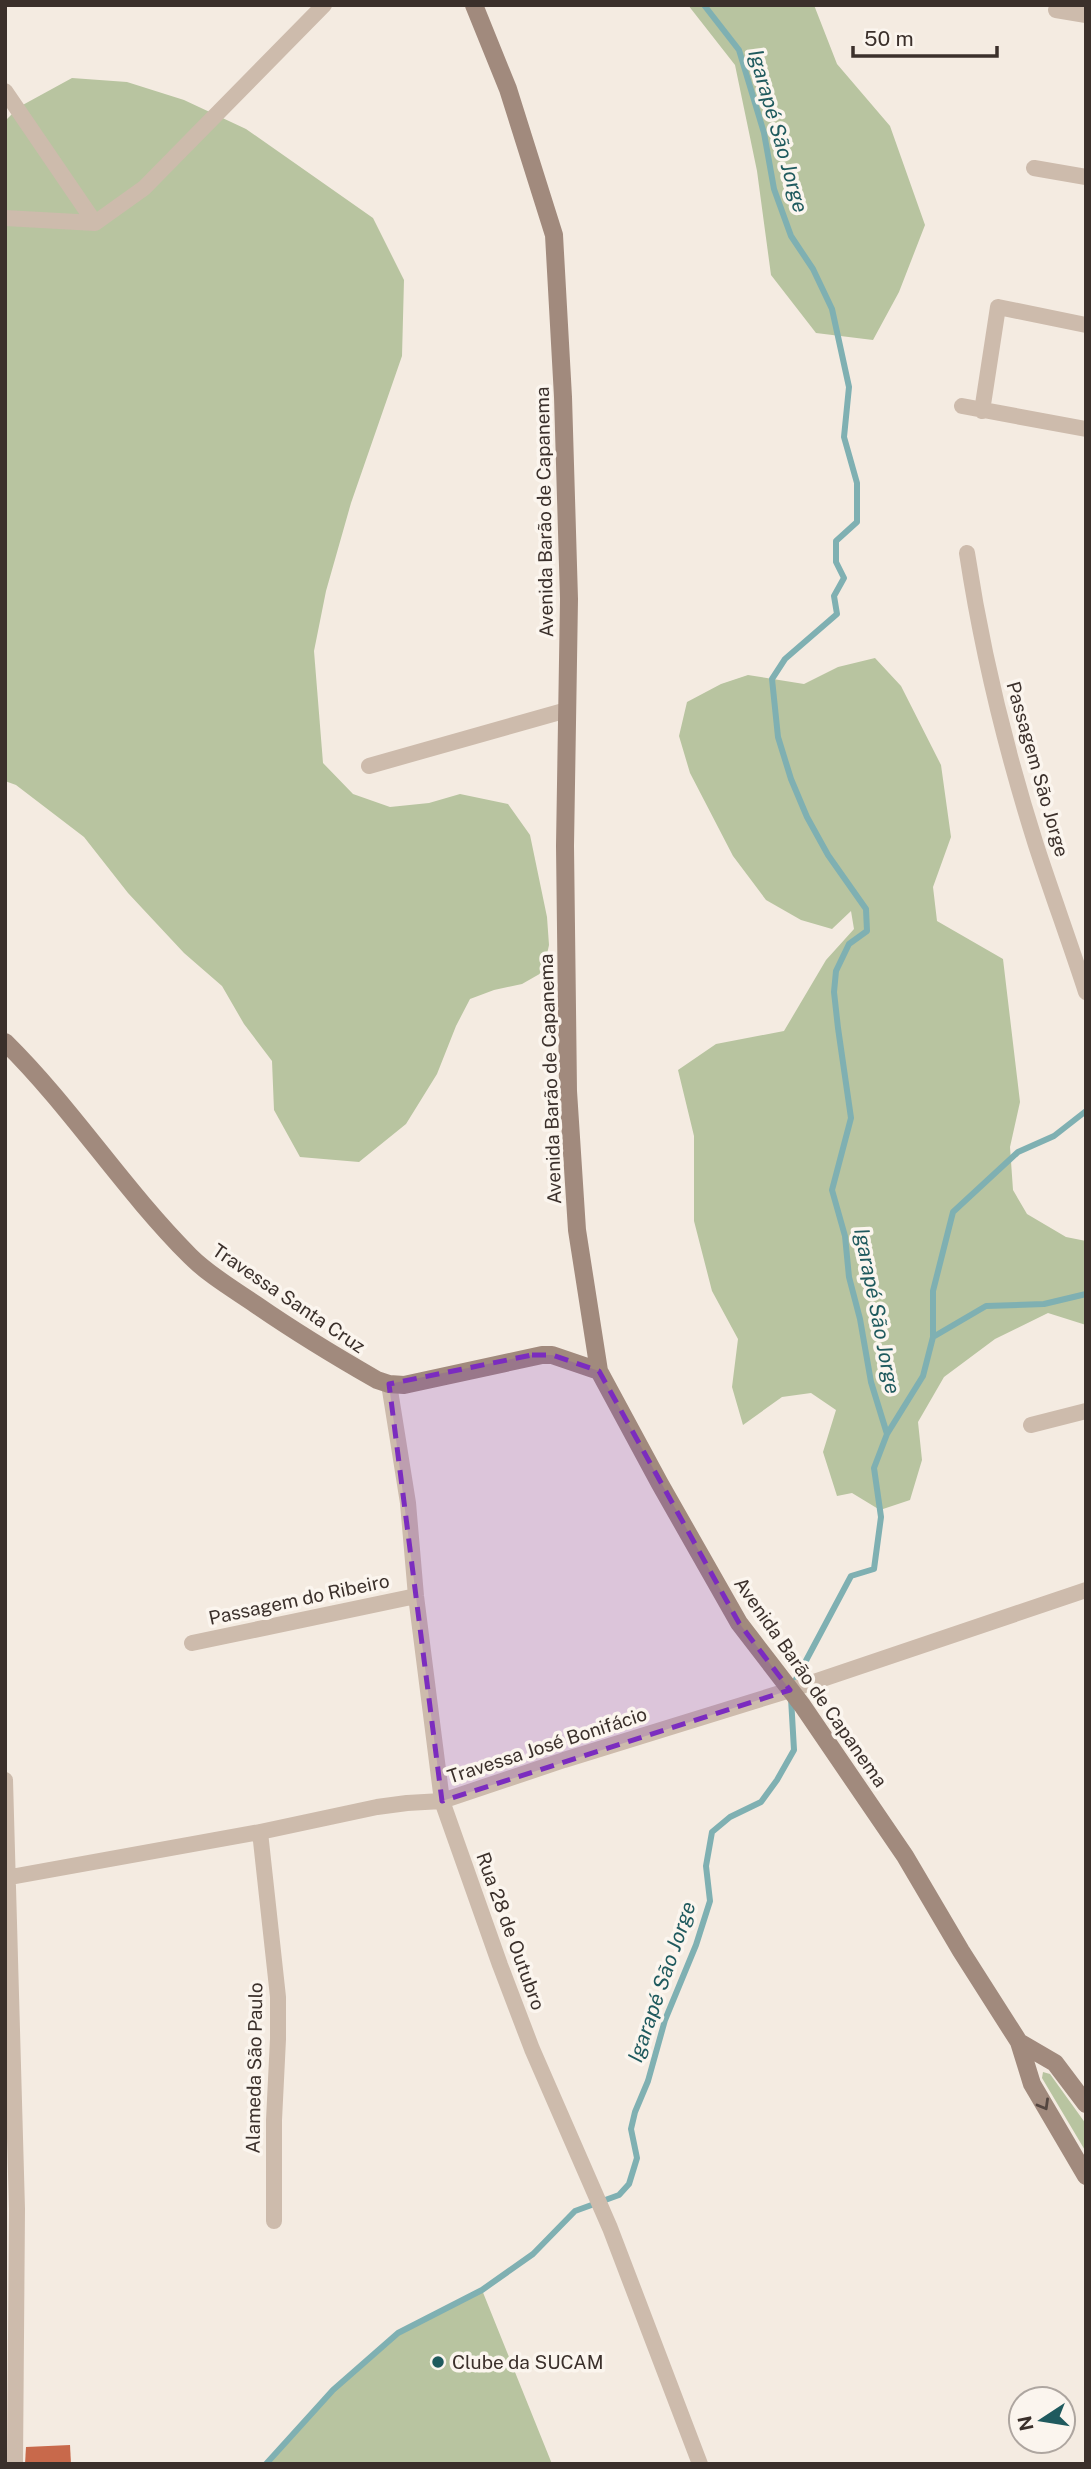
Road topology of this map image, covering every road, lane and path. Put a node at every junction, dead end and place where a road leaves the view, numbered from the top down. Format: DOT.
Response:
graph roads {
  1 [pos="324,5"];
  2 [pos="474,5"];
  3 [pos="1056,10"];
  4 [pos="1086,15"];
  5 [pos="5,91"];
  6 [pos="1034,168"];
  7 [pos="1086,177"];
  8 [pos="5,218"];
  9 [pos="95,223"];
  10 [pos="1086,325"];
  11 [pos="962,406"];
  12 [pos="982,411"];
  13 [pos="1086,429"];
  14 [pos="967,553"];
  15 [pos="567,709"];
  16 [pos="369,766"];
  17 [pos="1086,992"];
  18 [pos="5,1042"];
  19 [pos="599,1371"];
  20 [pos="389,1384"];
  21 [pos="1086,1411"];
  22 [pos="1031,1425"];
  23 [pos="1086,1590"];
  24 [pos="416,1596"];
  25 [pos="192,1643"];
  26 [pos="790,1690"];
  27 [pos="5,1780"];
  28 [pos="442,1801"];
  29 [pos="260,1832"];
  30 [pos="7,1878"];
  31 [pos="1019,2042"];
  32 [pos="1086,2104"];
  33 [pos="1086,2176"];
  34 [pos="274,2221"];
  35 [pos="15,2464"];
  36 [pos="700,2464"];
  1 -- 9 [label="street"];
  2 -- 15 [label="street, Avenida Barão de Capanema"];
  3 -- 4 [label="street"];
  5 -- 9 [label="street"];
  6 -- 7 [label="street"];
  8 -- 9 [label="street"];
  10 -- 12 [label="street"];
  11 -- 12 [label="street"];
  12 -- 13 [label="street"];
  14 -- 17 [label="street, Passagem São Jorge"];
  15 -- 16 [label="street"];
  15 -- 19 [label="street, Avenida Barão de Capanema"];
  18 -- 20 [label="street, Travessa Santa Cruz"];
  19 -- 20 [label="street"];
  19 -- 26 [label="street, Avenida Barão de Capanema"];
  20 -- 24 [label="street, Rua 28 de Outubro"];
  21 -- 22 [label="street"];
  23 -- 26 [label="street, Travessa José Bonifácio"];
  24 -- 25 [label="street, Passagem do Ribeiro"];
  24 -- 28 [label="street, Rua 28 de Outubro"];
  26 -- 28 [label="street, Travessa José Bonifácio"];
  26 -- 31 [label="street, Avenida Barão de Capanema"];
  27 -- 30 [label="street"];
  28 -- 29 [label="street, Travessa José Bonifácio"];
  28 -- 36 [label="street, Rua 28 de Outubro"];
  29 -- 30 [label="street, Travessa José Bonifácio"];
  29 -- 34 [label="street, Alameda São Paulo"];
  30 -- 35 [label="street"];
  31 -- 32 [label="street, Avenida Barão de Capanema"];
  31 -- 33 [label="street, Avenida Barão de Capanema, one-way"];
}
